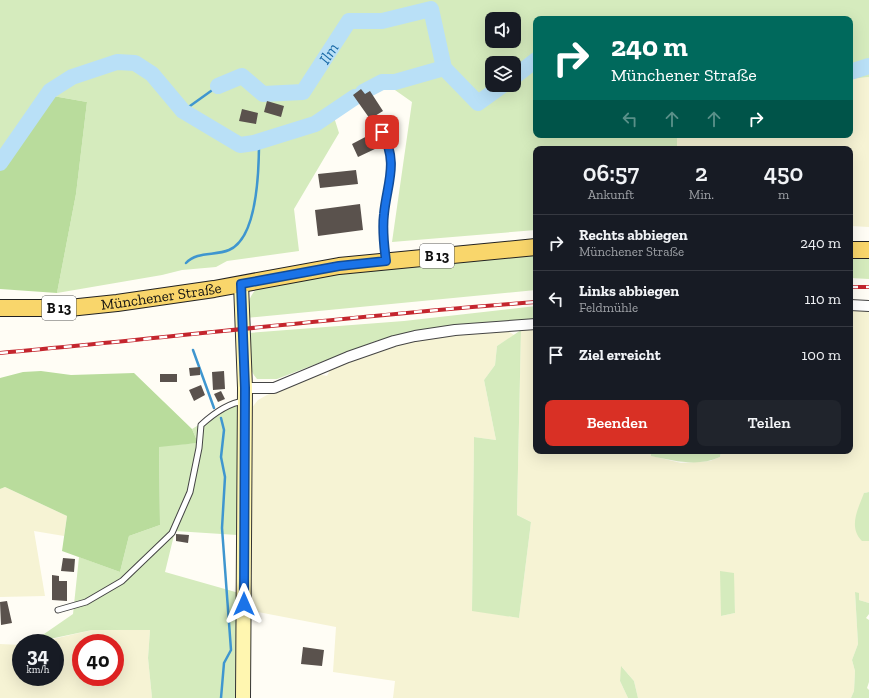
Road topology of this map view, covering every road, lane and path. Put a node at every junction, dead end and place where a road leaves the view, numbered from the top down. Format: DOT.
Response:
graph roads {
  1 [pos="379,129"];
  2 [pos="533,247"];
  3 [pos="853,250"];
  4 [pos="869,250"];
  5 [pos="386,261"];
  6 [pos="241,284"];
  7 [pos="853,305"];
  8 [pos="869,306"];
  9 [pos="0,308"];
  10 [pos="533,324"];
  11 [pos="245,395"];
  12 [pos="58,610"];
  13 [pos="243,698"];
  1 -- 5 [label="lane"];
  2 -- 5 [label="main road, Münchener Straße / B 13"];
  3 -- 4 [label="main road"];
  5 -- 6 [label="main road, Münchener Straße / B 13"];
  6 -- 9 [label="main road, Münchener Straße / B 13"];
  6 -- 11 [label="street"];
  7 -- 8 [label="street"];
  10 -- 11 [label="street"];
  11 -- 12 [label="lane"];
  11 -- 13 [label="street"];
}
